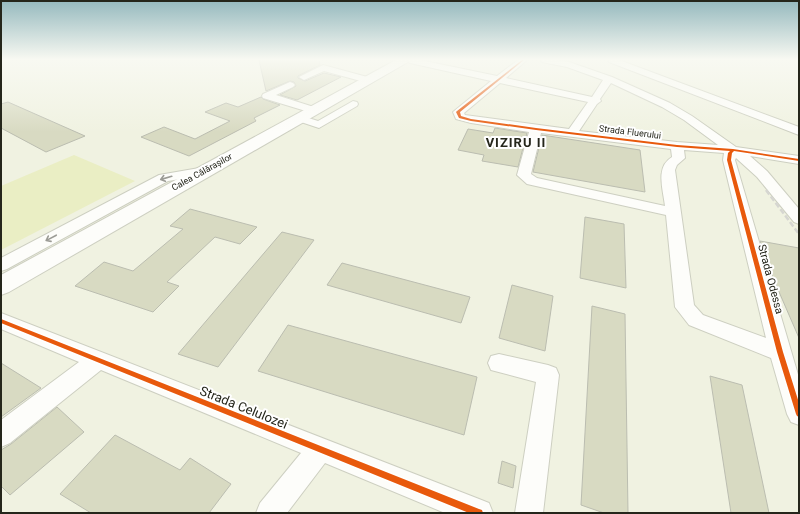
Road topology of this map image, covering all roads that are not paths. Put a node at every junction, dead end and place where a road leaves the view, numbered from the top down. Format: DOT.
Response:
graph roads {
  1 [pos="361,84"];
  2 [pos="492,84"];
  3 [pos="524,84"];
  4 [pos="606,84"];
  5 [pos="619,84"];
  6 [pos="675,84"];
  7 [pos="290,85"];
  8 [pos="596,101"];
  9 [pos="353,104"];
  10 [pos="306,114"];
  11 [pos="536,128"];
  12 [pos="799,131"];
  13 [pos="572,133"];
  14 [pos="677,146"];
  15 [pos="733,150"];
  16 [pos="799,160"];
  17 [pos="205,171"];
  18 [pos="673,212"];
  19 [pos="799,219"];
  20 [pos="1,265"];
  21 [pos="1,286"];
  22 [pos="1,321"];
  23 [pos="780,352"];
  24 [pos="98,360"];
  25 [pos="500,363"];
  26 [pos="799,414"];
  27 [pos="1,435"];
  28 [pos="320,449"];
  29 [pos="270,513"];
  30 [pos="479,513"];
  31 [pos="529,513"];
  1 -- 10 [label="main road, Calea Călărașilor"];
  2 -- 11 [label="street, Strada Fluerului"];
  3 -- 8 [label="street"];
  4 -- 8 [label="street"];
  5 -- 15 [label="street"];
  6 -- 12 [label="street"];
  7 -- 10 [label="street"];
  8 -- 13 [label="street"];
  9 -- 10 [label="street"];
  10 -- 17 [label="main road, Calea Călărașilor"];
  11 -- 13 [label="street, Strada Fluerului"];
  11 -- 18 [label="street"];
  13 -- 14 [label="street, Strada Fluerului"];
  14 -- 15 [label="street, Strada Fluerului"];
  14 -- 18 [label="street"];
  15 -- 16 [label="street, Strada Fluerului"];
  15 -- 19 [label="street"];
  15 -- 23 [label="street, Strada Odessa"];
  17 -- 20 [label="street, one-way"];
  17 -- 21 [label="main road, Calea Călărașilor"];
  18 -- 23 [label="street"];
  22 -- 24 [label="street, Strada Celulozei"];
  23 -- 26 [label="street, Strada Odessa"];
  24 -- 27 [label="street"];
  24 -- 28 [label="street, Strada Celulozei"];
  25 -- 31 [label="street"];
  28 -- 29 [label="street"];
  28 -- 30 [label="street, Strada Celulozei"];
}
